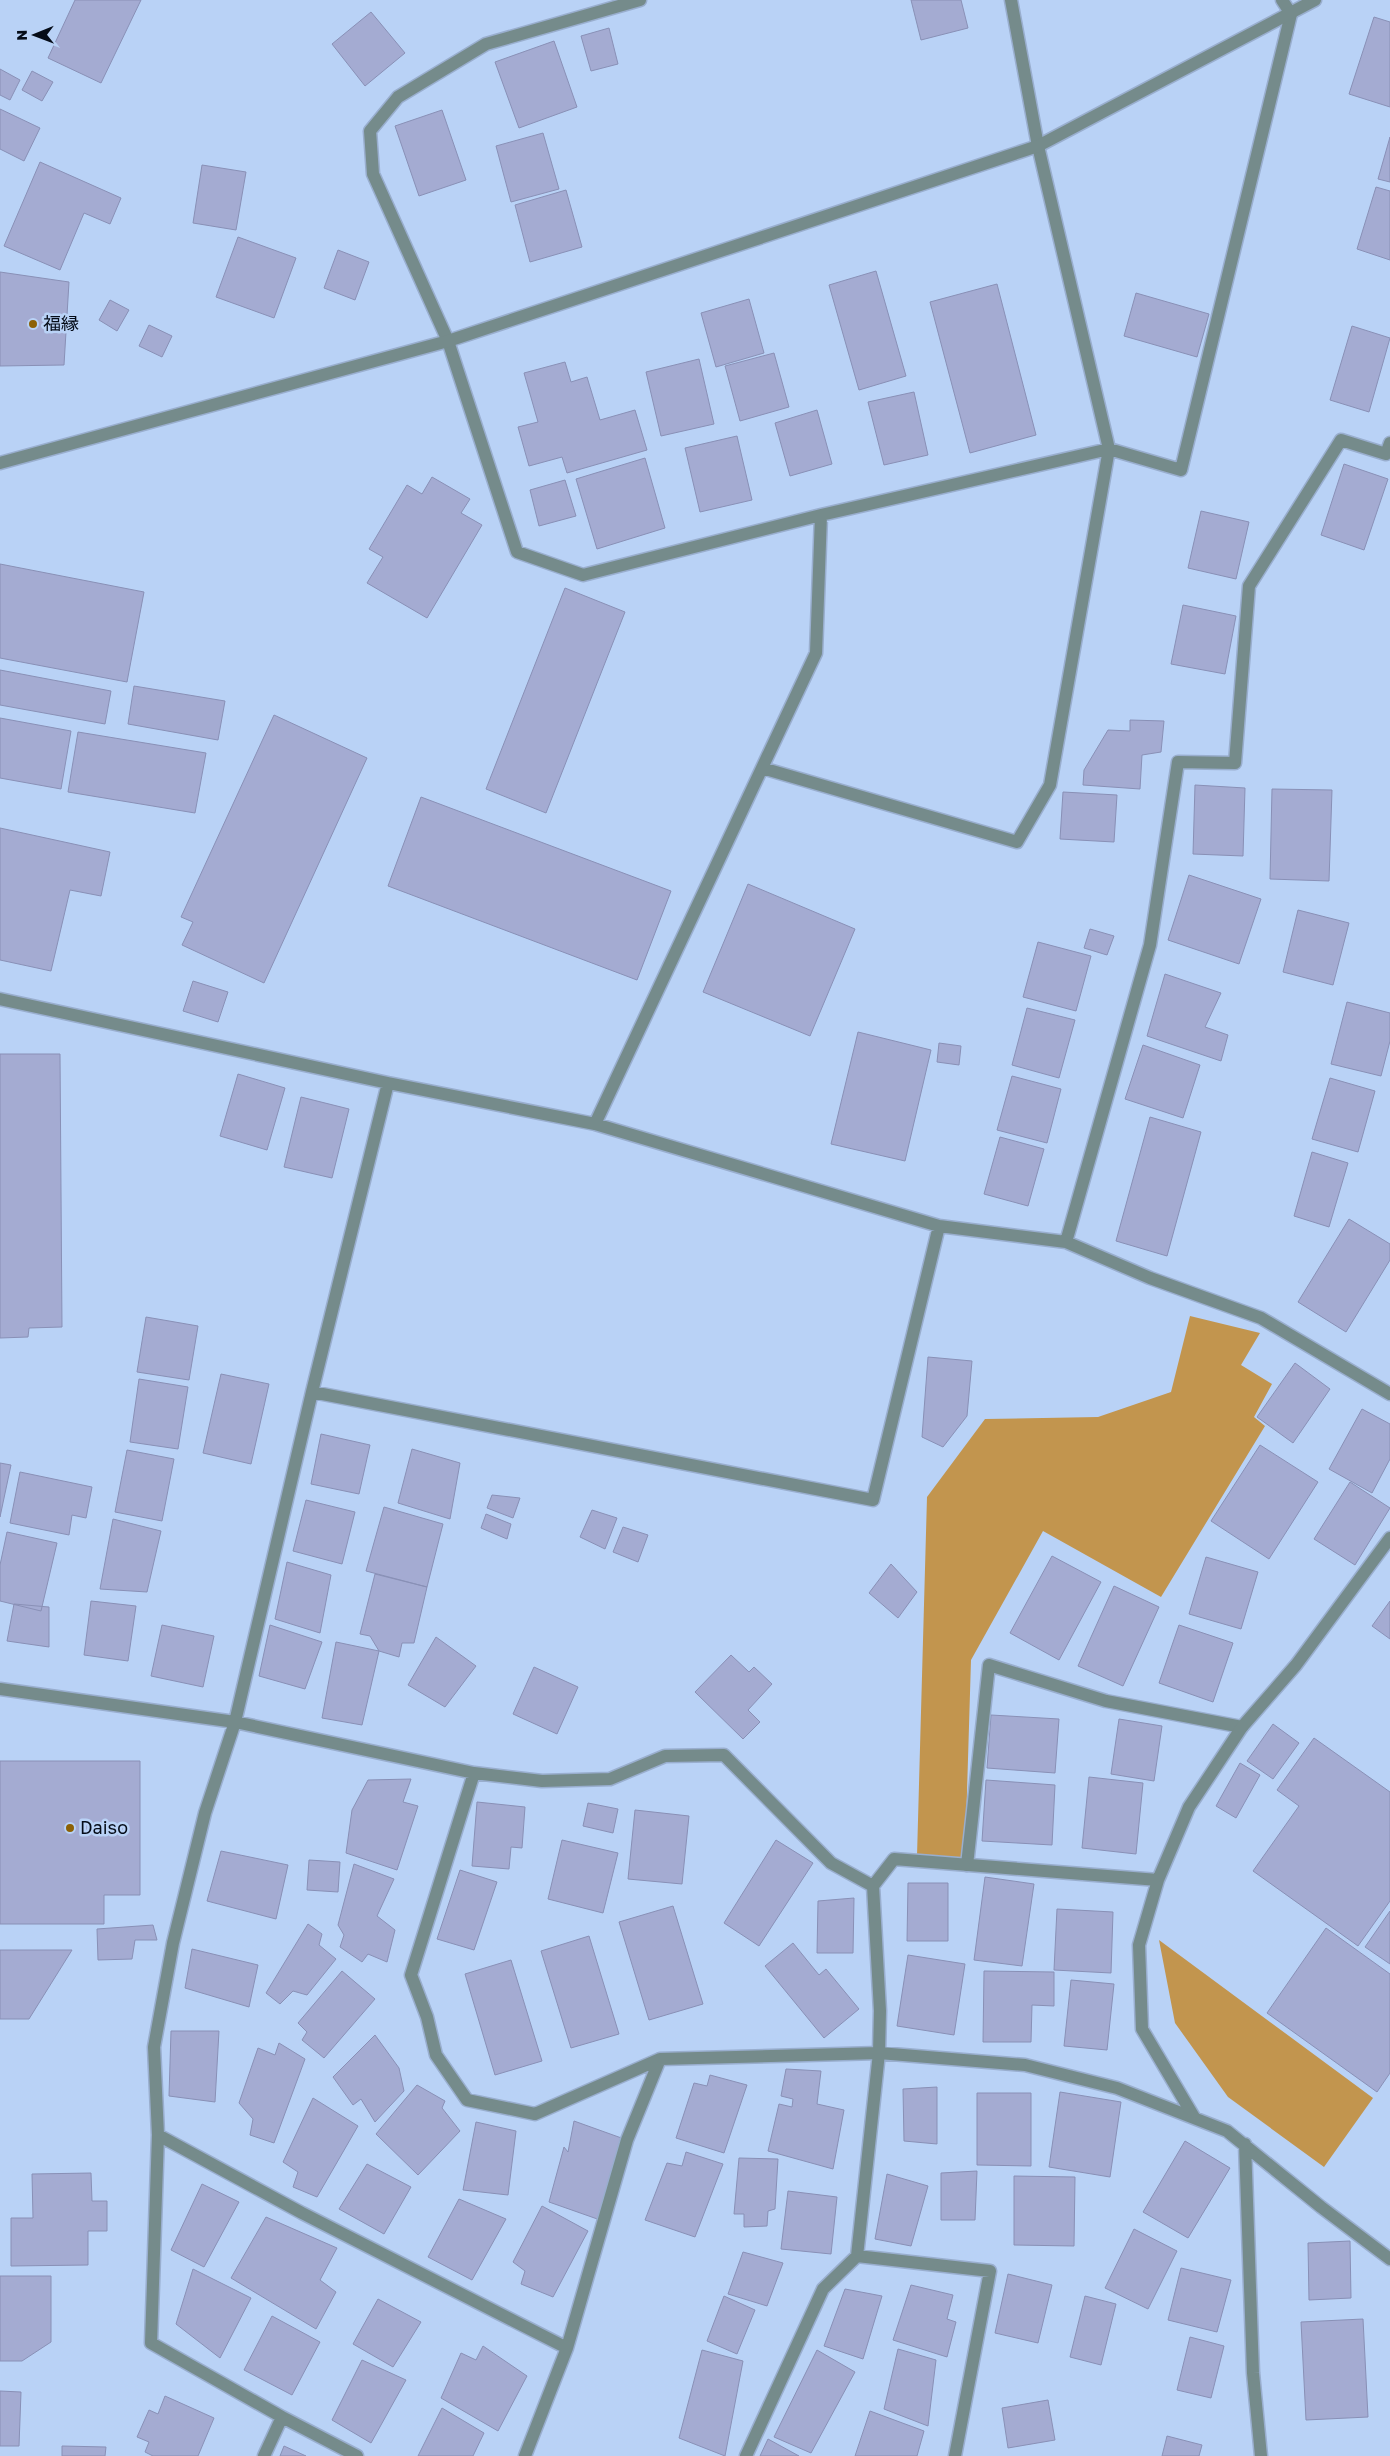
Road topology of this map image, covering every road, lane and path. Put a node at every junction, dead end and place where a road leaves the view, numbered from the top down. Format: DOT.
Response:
graph roads {
  1 [pos="640,0"];
  2 [pos="1011,0"];
  3 [pos="1282,0"];
  4 [pos="1315,0"];
  5 [pos="1291,14"];
  6 [pos="1038,146"];
  7 [pos="448,341"];
  8 [pos="1390,443"];
  9 [pos="1109,449"];
  10 [pos="0,463"];
  11 [pos="821,516"];
  12 [pos="762,768"];
  13 [pos="0,999"];
  14 [pos="388,1083"];
  15 [pos="594,1124"];
  16 [pos="939,1226"];
  17 [pos="1066,1242"];
  18 [pos="312,1392"];
  19 [pos="1390,1394"];
  20 [pos="1390,1538"];
  21 [pos="0,1689"];
  22 [pos="235,1722"];
  23 [pos="1242,1727"];
  24 [pos="474,1772"];
  25 [pos="967,1865"];
  26 [pos="1158,1880"];
  27 [pos="872,1886"];
  28 [pos="879,2053"];
  29 [pos="660,2059"];
  30 [pos="1194,2117"];
  31 [pos="158,2135"];
  32 [pos="1244,2144"];
  33 [pos="857,2256"];
  34 [pos="1390,2259"];
  35 [pos="567,2348"];
  36 [pos="282,2417"];
  37 [pos="264,2456"];
  38 [pos="357,2456"];
  39 [pos="525,2456"];
  40 [pos="746,2456"];
  41 [pos="955,2456"];
  42 [pos="1261,2456"];
  1 -- 7 [label="street"];
  2 -- 6 [label="street"];
  3 -- 5 [label="street"];
  4 -- 5 [label="street"];
  5 -- 6 [label="street"];
  5 -- 9 [label="street"];
  6 -- 7 [label="street"];
  6 -- 9 [label="street"];
  7 -- 10 [label="street"];
  7 -- 11 [label="street"];
  8 -- 17 [label="street"];
  9 -- 11 [label="street"];
  9 -- 12 [label="street"];
  11 -- 12 [label="street"];
  12 -- 15 [label="street"];
  13 -- 14 [label="street"];
  14 -- 15 [label="street"];
  14 -- 18 [label="street"];
  15 -- 16 [label="street"];
  16 -- 17 [label="street"];
  16 -- 18 [label="street"];
  17 -- 19 [label="street"];
  18 -- 22 [label="street"];
  20 -- 23 [label="street"];
  21 -- 22 [label="street"];
  22 -- 24 [label="street"];
  22 -- 31 [label="street"];
  23 -- 25 [label="street"];
  23 -- 26 [label="street"];
  24 -- 27 [label="street"];
  24 -- 29 [label="street"];
  25 -- 26 [label="street"];
  25 -- 27 [label="street"];
  26 -- 30 [label="street"];
  27 -- 28 [label="street"];
  28 -- 29 [label="street"];
  28 -- 30 [label="street"];
  28 -- 33 [label="street"];
  29 -- 35 [label="street"];
  30 -- 32 [label="street"];
  31 -- 35 [label="street"];
  31 -- 36 [label="street"];
  32 -- 34 [label="street"];
  32 -- 42 [label="street"];
  33 -- 40 [label="street"];
  33 -- 41 [label="street"];
  35 -- 39 [label="street"];
  36 -- 37 [label="street"];
  36 -- 38 [label="street"];
}
